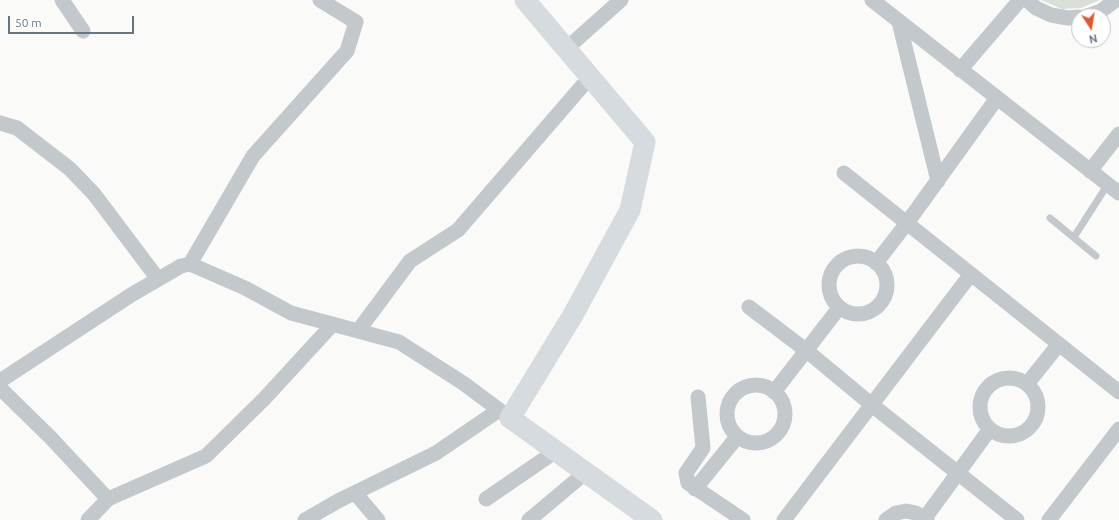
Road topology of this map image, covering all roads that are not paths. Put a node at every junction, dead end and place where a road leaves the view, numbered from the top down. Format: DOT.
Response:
graph roads {
  1 [pos="62,0"];
  2 [pos="320,0"];
  3 [pos="621,0"];
  4 [pos="872,0"];
  5 [pos="1020,0"];
  6 [pos="1027,0"];
  7 [pos="1116,0"];
  8 [pos="528,1"];
  9 [pos="1105,8"];
  10 [pos="1071,18"];
  11 [pos="899,22"];
  12 [pos="82,31"];
  13 [pos="566,49"];
  14 [pos="960,70"];
  15 [pos="590,77"];
  16 [pos="997,98"];
  17 [pos="0,123"];
  18 [pos="1119,134"];
  19 [pos="1090,171"];
  20 [pos="844,173"];
  21 [pos="938,181"];
  22 [pos="1115,187"];
  23 [pos="1050,218"];
  24 [pos="907,224"];
  25 [pos="1074,237"];
  26 [pos="1096,256"];
  27 [pos="876,263"];
  28 [pos="190,264"];
  29 [pos="971,274"];
  30 [pos="158,279"];
  31 [pos="749,307"];
  32 [pos="839,308"];
  33 [pos="333,324"];
  34 [pos="358,331"];
  35 [pos="1059,344"];
  36 [pos="807,351"];
  37 [pos="0,381"];
  38 [pos="1027,384"];
  39 [pos="0,388"];
  40 [pos="774,392"];
  41 [pos="1119,392"];
  42 [pos="698,398"];
  43 [pos="872,405"];
  44 [pos="505,414"];
  45 [pos="990,429"];
  46 [pos="1119,429"];
  47 [pos="737,437"];
  48 [pos="556,451"];
  49 [pos="958,472"];
  50 [pos="585,474"];
  51 [pos="696,489"];
  52 [pos="356,494"];
  53 [pos="108,499"];
  54 [pos="486,499"];
  55 [pos="926,519"];
  56 [pos="1051,519"];
  57 [pos="88,520"];
  58 [pos="305,520"];
  59 [pos="378,520"];
  60 [pos="529,520"];
  61 [pos="652,520"];
  62 [pos="743,520"];
  63 [pos="784,520"];
  64 [pos="886,520"];
  65 [pos="1017,520"];
  1 -- 12 [label="street"];
  2 -- 28 [label="street"];
  3 -- 13 [label="street"];
  4 -- 11 [label="street"];
  5 -- 14 [label="street"];
  6 -- 10 [label="street"];
  7 -- 9 [label="street"];
  8 -- 13 [label="street"];
  11 -- 14 [label="street"];
  11 -- 21 [label="street"];
  13 -- 15 [label="street"];
  14 -- 16 [label="street"];
  15 -- 34 [label="street"];
  15 -- 44 [label="street"];
  16 -- 19 [label="street"];
  16 -- 21 [label="street"];
  17 -- 30 [label="street"];
  18 -- 19 [label="street"];
  19 -- 22 [label="street"];
  20 -- 24 [label="street"];
  21 -- 24 [label="street"];
  22 -- 25 [label="lane"];
  23 -- 25 [label="lane"];
  24 -- 27 [label="street"];
  24 -- 29 [label="street"];
  25 -- 26 [label="lane"];
  27 -- 32 [label="street"];
  27 -- 32 [label="street"];
  28 -- 30 [label="street"];
  28 -- 33 [label="street"];
  29 -- 35 [label="street"];
  29 -- 43 [label="street"];
  30 -- 37 [label="street"];
  31 -- 36 [label="street"];
  32 -- 36 [label="street"];
  33 -- 34 [label="street"];
  33 -- 53 [label="street"];
  34 -- 44 [label="street"];
  35 -- 38 [label="street"];
  35 -- 41 [label="street"];
  36 -- 40 [label="street"];
  36 -- 43 [label="street"];
  38 -- 45 [label="street"];
  38 -- 45 [label="street"];
  39 -- 53 [label="street"];
  40 -- 47 [label="street"];
  40 -- 47 [label="street"];
  42 -- 51 [label="street"];
  43 -- 49 [label="street"];
  43 -- 63 [label="street"];
  44 -- 48 [label="street"];
  44 -- 52 [label="street"];
  45 -- 49 [label="street"];
  46 -- 56 [label="street"];
  47 -- 51 [label="street"];
  48 -- 50 [label="street"];
  48 -- 54 [label="street"];
  49 -- 55 [label="street"];
  49 -- 65 [label="street"];
  50 -- 60 [label="street"];
  50 -- 61 [label="street"];
  51 -- 62 [label="street"];
  52 -- 58 [label="street"];
  52 -- 59 [label="street"];
  53 -- 57 [label="street"];
  55 -- 64 [label="street"];
}
